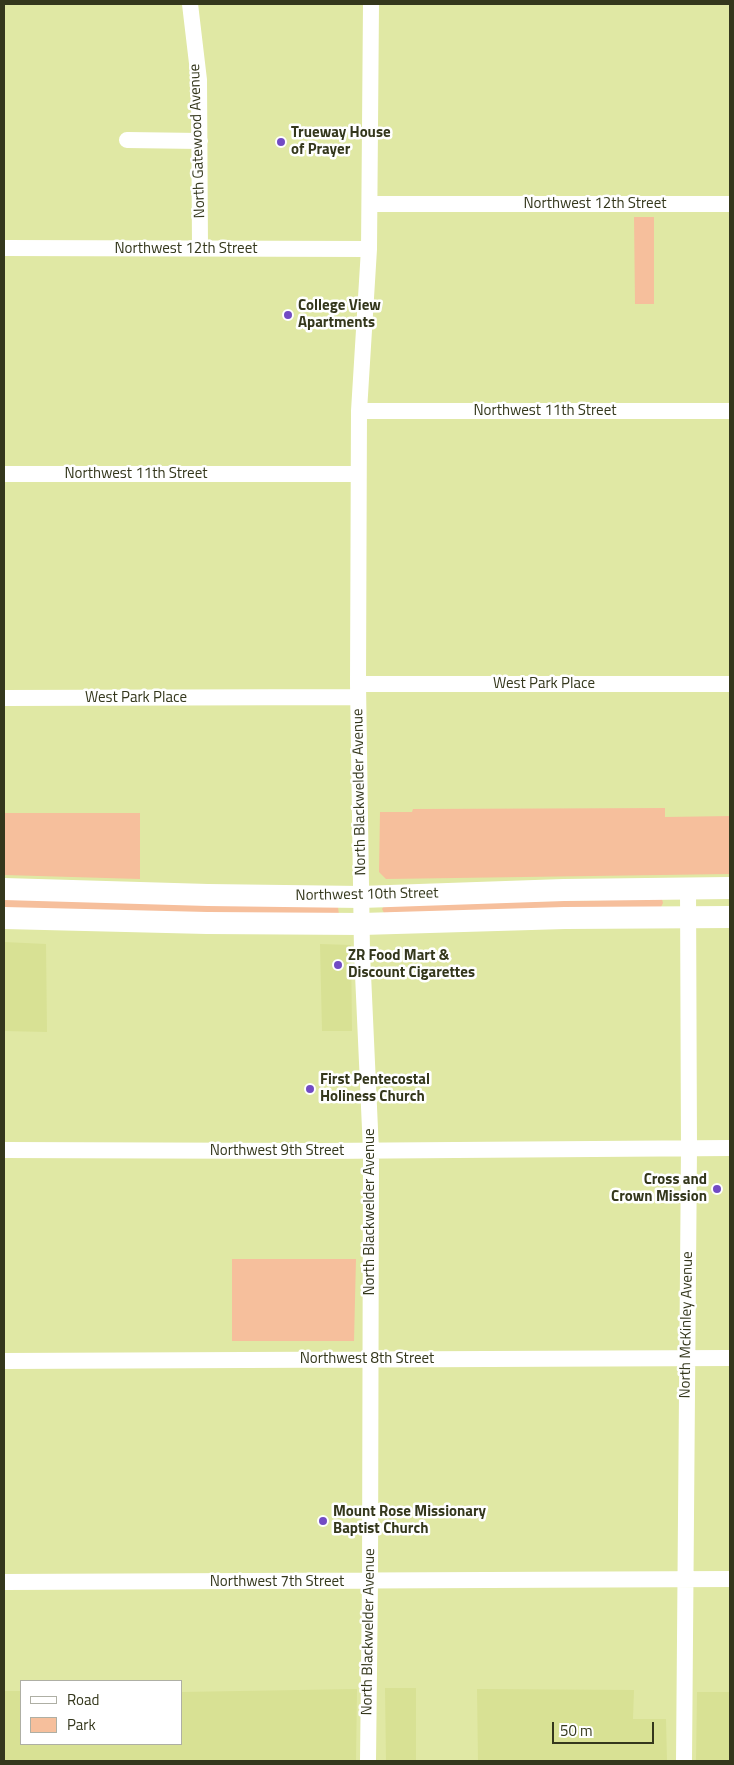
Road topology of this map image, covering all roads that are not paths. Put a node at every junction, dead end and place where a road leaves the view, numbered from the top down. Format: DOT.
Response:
graph roads {
  1 [pos="190,4"];
  2 [pos="372,4"];
  3 [pos="127,140"];
  4 [pos="200,140"];
  5 [pos="370,204"];
  6 [pos="730,204"];
  7 [pos="4,248"];
  8 [pos="200,248"];
  9 [pos="369,249"];
  10 [pos="730,410"];
  11 [pos="359,411"];
  12 [pos="4,474"];
  13 [pos="358,474"];
  14 [pos="730,684"];
  15 [pos="358,691"];
  16 [pos="4,698"];
  17 [pos="688,888"];
  18 [pos="730,888"];
  19 [pos="4,889"];
  20 [pos="361,897"];
  21 [pos="688,917"];
  22 [pos="730,917"];
  23 [pos="4,918"];
  24 [pos="362,924"];
  25 [pos="689,1148"];
  26 [pos="730,1148"];
  27 [pos="4,1150"];
  28 [pos="371,1151"];
  29 [pos="370,1358"];
  30 [pos="686,1358"];
  31 [pos="730,1358"];
  32 [pos="4,1360"];
  33 [pos="685,1579"];
  34 [pos="730,1579"];
  35 [pos="370,1581"];
  36 [pos="4,1582"];
  37 [pos="368,1761"];
  38 [pos="684,1761"];
  1 -- 4 [label="street, North Gatewood Avenue"];
  2 -- 5 [label="street, North Blackwelder Avenue"];
  3 -- 4 [label="street"];
  4 -- 8 [label="street, North Gatewood Avenue"];
  5 -- 6 [label="street, Northwest 12th Street"];
  5 -- 9 [label="street, North Blackwelder Avenue"];
  7 -- 8 [label="street, Northwest 12th Street"];
  8 -- 9 [label="street, Northwest 12th Street"];
  9 -- 11 [label="street, North Blackwelder Avenue"];
  10 -- 11 [label="street, Northwest 11th Street"];
  11 -- 13 [label="street, North Blackwelder Avenue"];
  12 -- 13 [label="street, Northwest 11th Street"];
  13 -- 15 [label="street, North Blackwelder Avenue"];
  14 -- 15 [label="street, West Park Place"];
  15 -- 16 [label="street, West Park Place"];
  15 -- 20 [label="street, North Blackwelder Avenue"];
  17 -- 18 [label="main road, Northwest 10th Street"];
  17 -- 20 [label="main road, Northwest 10th Street"];
  17 -- 21 [label="street, North McKinley Avenue"];
  19 -- 20 [label="main road, Northwest 10th Street"];
  20 -- 24 [label="street, North Blackwelder Avenue"];
  21 -- 22 [label="main road, Northwest 10th Street"];
  21 -- 24 [label="main road, Northwest 10th Street"];
  21 -- 25 [label="street, North McKinley Avenue"];
  23 -- 24 [label="main road, Northwest 10th Street"];
  24 -- 28 [label="street, North Blackwelder Avenue"];
  25 -- 26 [label="street, Northwest 9th Street"];
  25 -- 28 [label="street, Northwest 9th Street"];
  25 -- 30 [label="street, North McKinley Avenue"];
  27 -- 28 [label="street, Northwest 9th Street"];
  28 -- 29 [label="street, North Blackwelder Avenue"];
  29 -- 30 [label="street, Northwest 8th Street"];
  29 -- 32 [label="street, Northwest 8th Street"];
  29 -- 35 [label="street, North Blackwelder Avenue"];
  30 -- 31 [label="street, Northwest 8th Street"];
  30 -- 33 [label="street, North McKinley Avenue"];
  33 -- 34 [label="street, Northwest 7th Street"];
  33 -- 35 [label="street, Northwest 7th Street"];
  33 -- 38 [label="street, North McKinley Avenue"];
  35 -- 36 [label="street, Northwest 7th Street"];
  35 -- 37 [label="street, North Blackwelder Avenue"];
}
